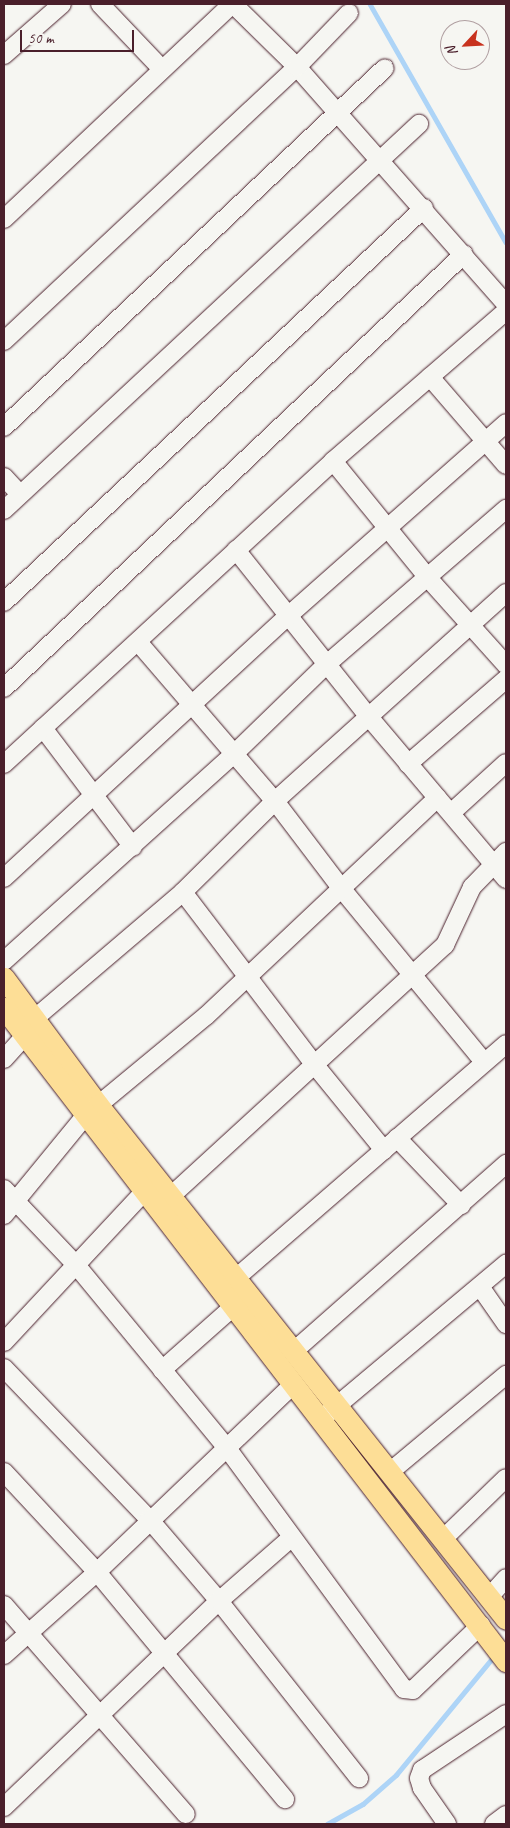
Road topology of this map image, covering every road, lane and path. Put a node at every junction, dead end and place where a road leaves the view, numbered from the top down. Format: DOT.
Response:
graph roads {
  1 [pos="62,4"];
  2 [pos="100,4"];
  3 [pos="232,4"];
  4 [pos="349,13"];
  5 [pos="4,54"];
  6 [pos="297,67"];
  7 [pos="385,68"];
  8 [pos="162,69"];
  9 [pos="337,112"];
  10 [pos="419,124"];
  11 [pos="380,160"];
  12 [pos="424,208"];
  13 [pos="4,219"];
  14 [pos="464,254"];
  15 [pos="506,304"];
  16 [pos="506,311"];
  17 [pos="4,341"];
  18 [pos="430,377"];
  19 [pos="506,423"];
  20 [pos="4,427"];
  21 [pos="485,441"];
  22 [pos="333,461"];
  23 [pos="506,465"];
  24 [pos="4,477"];
  25 [pos="20,494"];
  26 [pos="506,509"];
  27 [pos="4,510"];
  28 [pos="386,527"];
  29 [pos="236,550"];
  30 [pos="428,578"];
  31 [pos="506,593"];
  32 [pos="4,602"];
  33 [pos="288,616"];
  34 [pos="470,625"];
  35 [pos="138,642"];
  36 [pos="327,664"];
  37 [pos="506,665"];
  38 [pos="506,679"];
  39 [pos="4,688"];
  40 [pos="193,706"];
  41 [pos="369,717"];
  42 [pos="43,728"];
  43 [pos="233,755"];
  44 [pos="506,763"];
  45 [pos="4,764"];
  46 [pos="408,764"];
  47 [pos="93,798"];
  48 [pos="436,798"];
  49 [pos="275,801"];
  50 [pos="451,813"];
  51 [pos="132,847"];
  52 [pos="506,852"];
  53 [pos="493,864"];
  54 [pos="4,878"];
  55 [pos="506,879"];
  56 [pos="341,888"];
  57 [pos="183,892"];
  58 [pos="4,961"];
  59 [pos="247,975"];
  60 [pos="411,976"];
  61 [pos="4,978"];
  62 [pos="4,1008"];
  63 [pos="30,1028"];
  64 [pos="506,1044"];
  65 [pos="4,1059"];
  66 [pos="484,1062"];
  67 [pos="314,1064"];
  68 [pos="92,1110"];
  69 [pos="397,1138"];
  70 [pos="384,1150"];
  71 [pos="506,1164"];
  72 [pos="144,1192"];
  73 [pos="10,1195"];
  74 [pos="171,1196"];
  75 [pos="460,1205"];
  76 [pos="4,1215"];
  77 [pos="506,1264"];
  78 [pos="76,1265"];
  79 [pos="236,1278"];
  80 [pos="481,1288"];
  81 [pos="233,1307"];
  82 [pos="506,1324"];
  83 [pos="4,1342"];
  84 [pos="294,1351"];
  85 [pos="4,1368"];
  86 [pos="162,1370"];
  87 [pos="506,1375"];
  88 [pos="293,1384"];
  89 [pos="338,1406"];
  90 [pos="319,1420"];
  91 [pos="227,1448"];
  92 [pos="391,1471"];
  93 [pos="4,1472"];
  94 [pos="506,1478"];
  95 [pos="149,1519"];
  96 [pos="291,1538"];
  97 [pos="444,1538"];
  98 [pos="97,1572"];
  99 [pos="506,1578"];
  100 [pos="492,1598"];
  101 [pos="220,1601"];
  102 [pos="4,1605"];
  103 [pos="506,1619"];
  104 [pos="483,1630"];
  105 [pos="29,1631"];
  106 [pos="4,1655"];
  107 [pos="164,1655"];
  108 [pos="506,1662"];
  109 [pos="506,1714"];
  110 [pos="102,1715"];
  111 [pos="359,1778"];
  112 [pos="285,1799"];
  113 [pos="4,1807"];
  114 [pos="186,1814"];
  115 [pos="506,1815"];
  116 [pos="447,1824"];
  117 [pos="494,1824"];
  1 -- 5 [label="street"];
  2 -- 8 [label="street"];
  3 -- 6 [label="street"];
  3 -- 8 [label="street"];
  4 -- 6 [label="street"];
  6 -- 9 [label="street"];
  6 -- 17 [label="street"];
  7 -- 9 [label="street"];
  8 -- 13 [label="street"];
  9 -- 11 [label="street"];
  9 -- 20 [label="street"];
  10 -- 11 [label="street"];
  11 -- 12 [label="street"];
  11 -- 25 [label="street"];
  12 -- 14 [label="street"];
  12 -- 32 [label="street"];
  14 -- 15 [label="street"];
  14 -- 39 [label="street"];
  16 -- 18 [label="street"];
  18 -- 21 [label="street"];
  18 -- 22 [label="street"];
  19 -- 21 [label="street"];
  21 -- 23 [label="street"];
  21 -- 28 [label="street"];
  22 -- 28 [label="street"];
  22 -- 29 [label="street"];
  24 -- 25 [label="street"];
  25 -- 27 [label="street"];
  26 -- 30 [label="street"];
  28 -- 30 [label="street"];
  28 -- 33 [label="street"];
  29 -- 33 [label="street"];
  29 -- 35 [label="street"];
  30 -- 34 [label="street"];
  30 -- 36 [label="street"];
  31 -- 34 [label="street"];
  33 -- 36 [label="street"];
  33 -- 40 [label="street"];
  34 -- 37 [label="street"];
  34 -- 41 [label="street"];
  35 -- 40 [label="street"];
  35 -- 42 [label="street"];
  36 -- 41 [label="street"];
  36 -- 43 [label="street"];
  38 -- 46 [label="street"];
  40 -- 43 [label="street"];
  40 -- 47 [label="street"];
  41 -- 46 [label="street"];
  41 -- 49 [label="street"];
  42 -- 45 [label="street"];
  42 -- 47 [label="street"];
  43 -- 49 [label="street"];
  43 -- 51 [label="street"];
  44 -- 50 [label="street"];
  46 -- 48 [label="street"];
  47 -- 51 [label="street"];
  47 -- 54 [label="street"];
  48 -- 50 [label="street"];
  48 -- 56 [label="street"];
  49 -- 56 [label="street"];
  49 -- 57 [label="street"];
  50 -- 53 [label="street"];
  51 -- 58 [label="street"];
  52 -- 53 [label="street"];
  53 -- 55 [label="street"];
  53 -- 60 [label="street"];
  56 -- 59 [label="street"];
  56 -- 60 [label="street"];
  57 -- 59 [label="street"];
  57 -- 63 [label="street"];
  59 -- 67 [label="street"];
  59 -- 68 [label="street"];
  60 -- 66 [label="street"];
  60 -- 67 [label="street"];
  61 -- 63 [label="main road"];
  62 -- 63 [label="main road"];
  63 -- 65 [label="street"];
  63 -- 68 [label="main road"];
  64 -- 66 [label="street"];
  66 -- 69 [label="street"];
  67 -- 70 [label="street"];
  67 -- 74 [label="street"];
  68 -- 72 [label="main road"];
  68 -- 73 [label="street"];
  68 -- 74 [label="main road"];
  69 -- 70 [label="street"];
  69 -- 75 [label="street"];
  70 -- 79 [label="street"];
  71 -- 75 [label="street"];
  72 -- 78 [label="street"];
  72 -- 81 [label="main road"];
  73 -- 76 [label="street"];
  73 -- 78 [label="street"];
  74 -- 79 [label="main road"];
  75 -- 84 [label="street"];
  77 -- 80 [label="street"];
  78 -- 83 [label="street"];
  78 -- 86 [label="street"];
  79 -- 84 [label="main road"];
  80 -- 82 [label="street"];
  80 -- 89 [label="street"];
  81 -- 86 [label="street"];
  81 -- 88 [label="main road"];
  84 -- 89 [label="main road"];
  85 -- 95 [label="street"];
  86 -- 91 [label="street"];
  87 -- 92 [label="street"];
  88 -- 90 [label="main road"];
  88 -- 91 [label="street"];
  89 -- 90 [label="street"];
  89 -- 92 [label="main road"];
  90 -- 104 [label="main road"];
  91 -- 95 [label="street"];
  91 -- 96 [label="street"];
  92 -- 97 [label="main road"];
  93 -- 98 [label="street"];
  94 -- 97 [label="street"];
  95 -- 98 [label="street"];
  95 -- 101 [label="street"];
  96 -- 101 [label="street"];
  96 -- 104 [label="street"];
  97 -- 100 [label="main road"];
  98 -- 105 [label="street"];
  98 -- 107 [label="street"];
  99 -- 100 [label="street"];
  100 -- 103 [label="main road"];
  101 -- 107 [label="street"];
  101 -- 111 [label="street"];
  102 -- 105 [label="street"];
  104 -- 108 [label="main road"];
  105 -- 106 [label="street"];
  105 -- 110 [label="street"];
  107 -- 110 [label="street"];
  107 -- 112 [label="street"];
  109 -- 116 [label="street"];
  110 -- 113 [label="street"];
  110 -- 114 [label="street"];
  115 -- 117 [label="street"];
}
